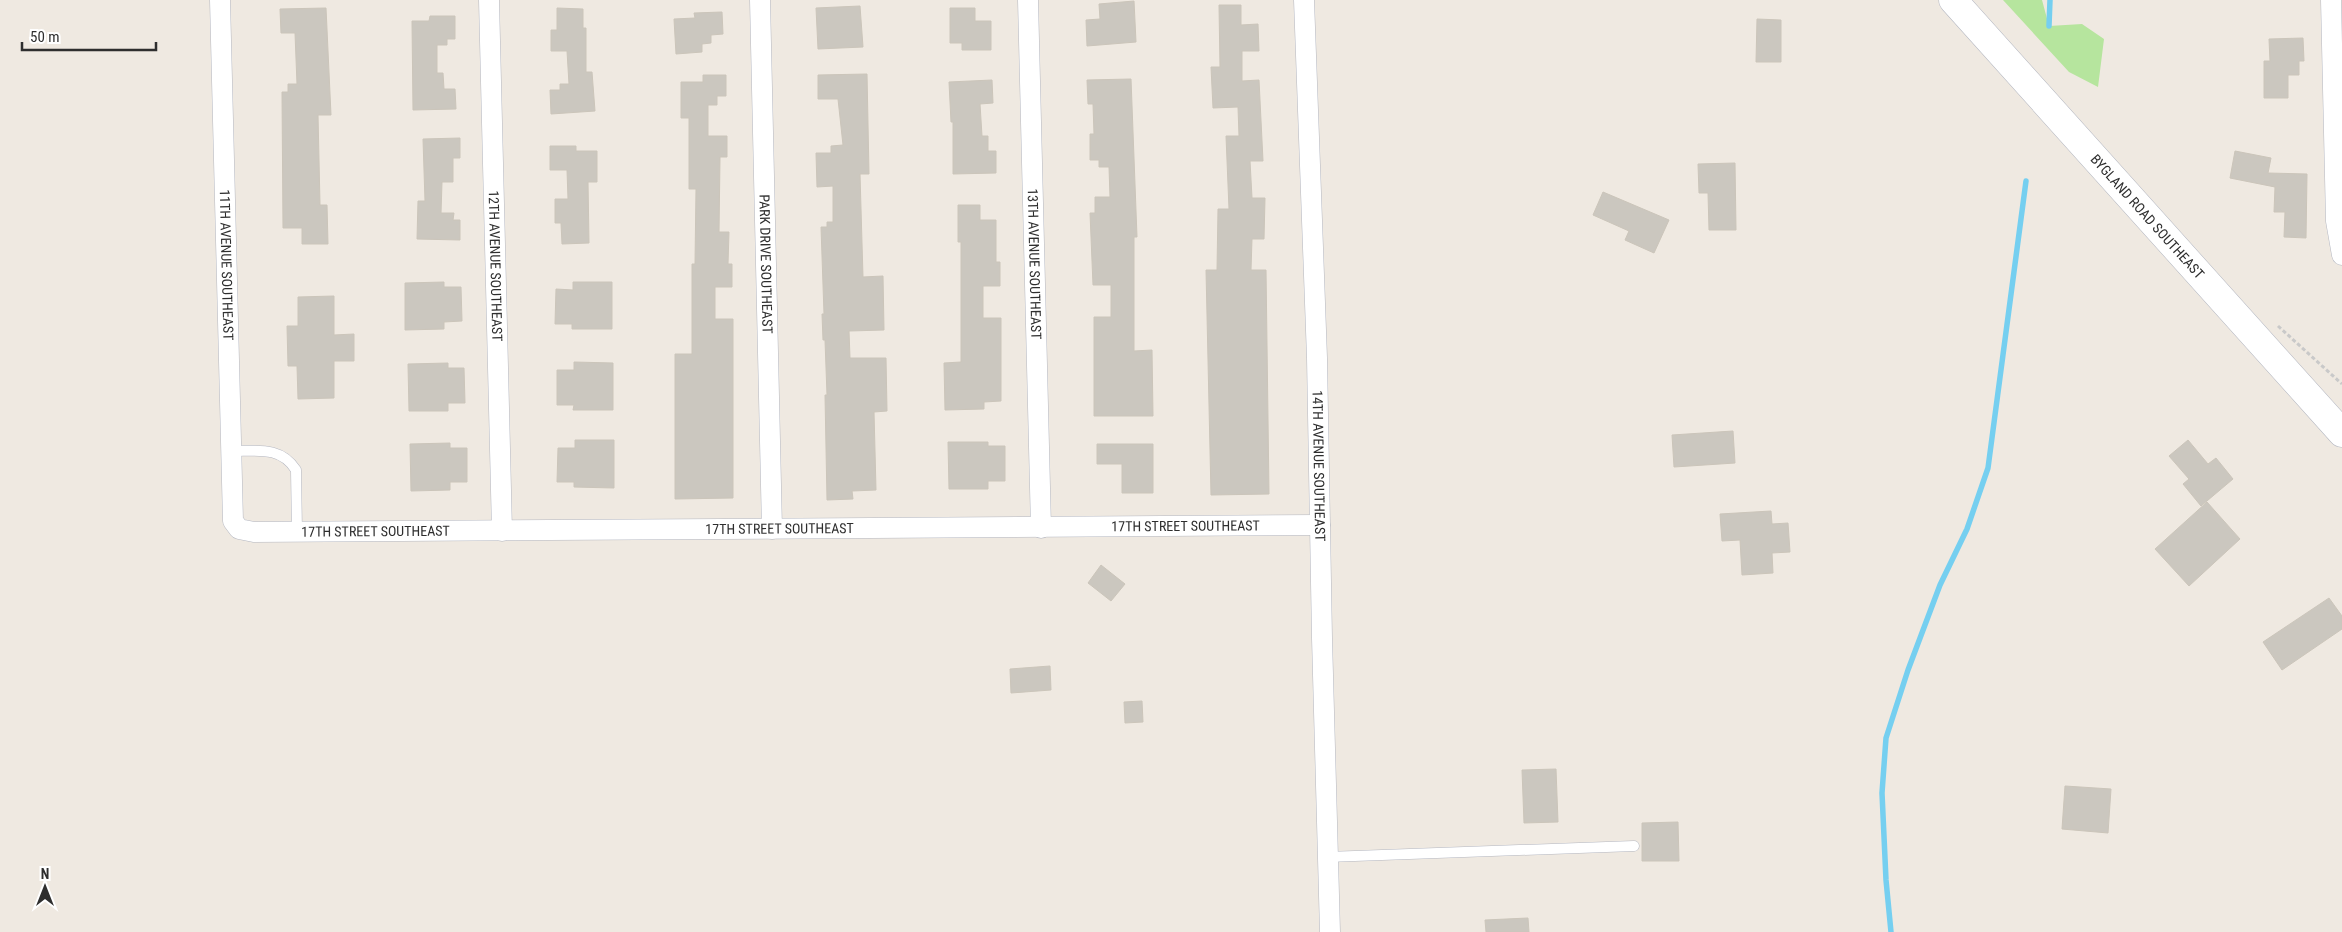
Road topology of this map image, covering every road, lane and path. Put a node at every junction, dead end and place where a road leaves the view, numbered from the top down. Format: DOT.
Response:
graph roads {
  1 [pos="220,0"];
  2 [pos="489,0"];
  3 [pos="760,0"];
  4 [pos="1028,0"];
  5 [pos="1304,0"];
  6 [pos="1953,0"];
  7 [pos="2331,0"];
  8 [pos="2342,255"];
  9 [pos="2342,433"];
  10 [pos="232,451"];
  11 [pos="1320,525"];
  12 [pos="1041,528"];
  13 [pos="239,529"];
  14 [pos="772,529"];
  15 [pos="502,531"];
  16 [pos="297,532"];
  17 [pos="1634,846"];
  18 [pos="1327,857"];
  19 [pos="1330,932"];
  1 -- 10 [label="street, 11TH AVENUE SOUTHEAST"];
  2 -- 15 [label="street, 12TH AVENUE SOUTHEAST"];
  3 -- 14 [label="street, PARK DRIVE SOUTHEAST"];
  4 -- 12 [label="street, 13TH AVENUE SOUTHEAST"];
  5 -- 11 [label="street, 14TH AVENUE SOUTHEAST"];
  6 -- 9 [label="street, BYGLAND ROAD SOUTHEAST"];
  7 -- 8 [label="street"];
  10 -- 13 [label="street, 11TH AVENUE SOUTHEAST"];
  10 -- 16 [label="lane"];
  11 -- 12 [label="street, 17TH STREET SOUTHEAST"];
  11 -- 18 [label="street, 14TH AVENUE SOUTHEAST"];
  12 -- 14 [label="street, 17TH STREET SOUTHEAST"];
  13 -- 16 [label="street, 17TH STREET SOUTHEAST"];
  14 -- 15 [label="street, 17TH STREET SOUTHEAST"];
  15 -- 16 [label="street, 17TH STREET SOUTHEAST"];
  17 -- 18 [label="lane"];
  18 -- 19 [label="street, 14TH AVENUE SOUTHEAST"];
}
